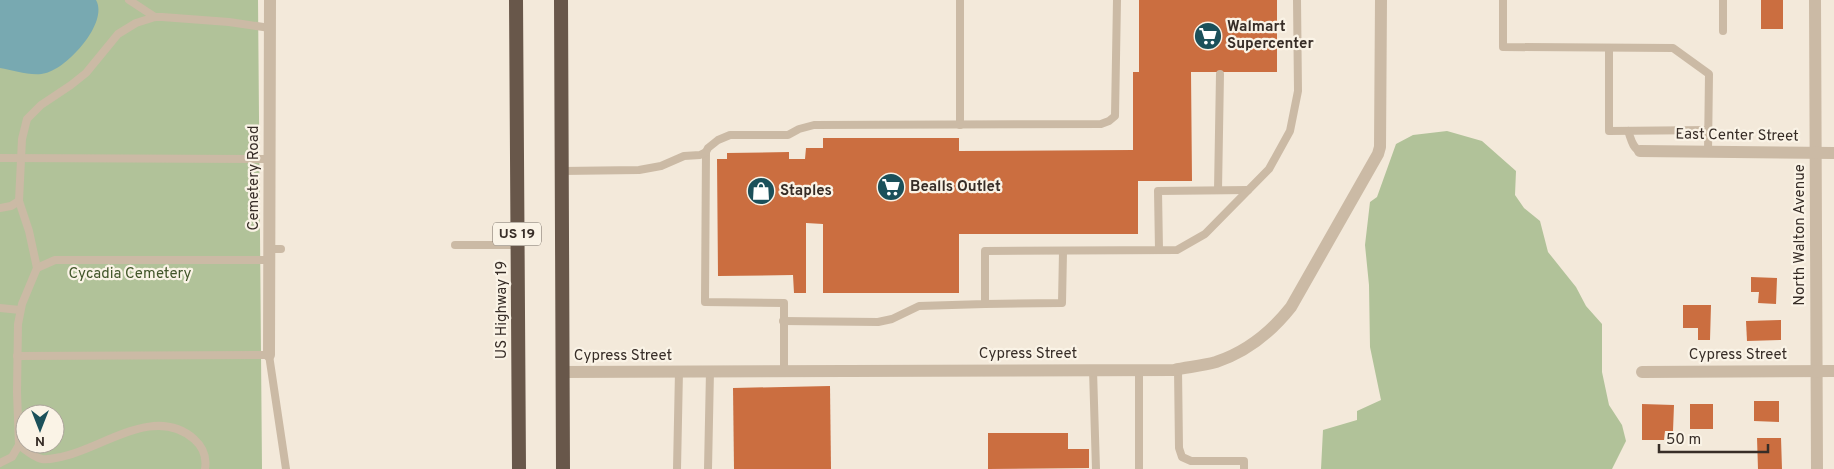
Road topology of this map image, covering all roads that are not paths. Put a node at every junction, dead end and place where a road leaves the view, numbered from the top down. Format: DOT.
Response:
graph roads {
  1 [pos="130,0"];
  2 [pos="270,0"];
  3 [pos="516,0"];
  4 [pos="561,0"];
  5 [pos="960,0"];
  6 [pos="1117,0"];
  7 [pos="1297,0"];
  8 [pos="1381,0"];
  9 [pos="1503,0"];
  10 [pos="1723,0"];
  11 [pos="1815,0"];
  12 [pos="155,17"];
  13 [pos="270,28"];
  14 [pos="1723,31"];
  15 [pos="1609,48"];
  16 [pos="1220,74"];
  17 [pos="960,125"];
  18 [pos="1709,130"];
  19 [pos="1628,131"];
  20 [pos="1640,151"];
  21 [pos="706,152"];
  22 [pos="1708,152"];
  23 [pos="1815,153"];
  24 [pos="1834,153"];
  25 [pos="0,158"];
  26 [pos="22,158"];
  27 [pos="270,159"];
  28 [pos="562,171"];
  29 [pos="1218,190"];
  30 [pos="1248,190"];
  31 [pos="19,201"];
  32 [pos="0,208"];
  33 [pos="455,245"];
  34 [pos="518,245"];
  35 [pos="1159,250"];
  36 [pos="1063,252"];
  37 [pos="274,253"];
  38 [pos="36,268"];
  39 [pos="985,304"];
  40 [pos="0,308"];
  41 [pos="20,310"];
  42 [pos="783,321"];
  43 [pos="269,355"];
  44 [pos="17,356"];
  45 [pos="1178,369"];
  46 [pos="784,370"];
  47 [pos="1093,370"];
  48 [pos="1139,370"];
  49 [pos="710,371"];
  50 [pos="1817,371"];
  51 [pos="1834,371"];
  52 [pos="562,372"];
  53 [pos="679,372"];
  54 [pos="1642,372"];
  55 [pos="17,404"];
  56 [pos="15,452"];
  57 [pos="32,454"];
  58 [pos="0,463"];
  59 [pos="205,469"];
  60 [pos="286,469"];
  61 [pos="519,469"];
  62 [pos="563,469"];
  63 [pos="677,469"];
  64 [pos="708,469"];
  65 [pos="1096,469"];
  66 [pos="1139,469"];
  67 [pos="1244,469"];
  68 [pos="1817,469"];
  1 -- 12 [label="lane"];
  2 -- 13 [label="street, Cemetery Road"];
  3 -- 34 [label="highway, US Highway 19 / US 19"];
  4 -- 28 [label="highway, US 19"];
  5 -- 17 [label="lane"];
  6 -- 17 [label="lane"];
  7 -- 30 [label="lane"];
  8 -- 45 [label="street, Cypress Street"];
  9 -- 15 [label="lane"];
  10 -- 14 [label="lane"];
  11 -- 23 [label="street, North Walton Avenue"];
  12 -- 13 [label="lane"];
  12 -- 26 [label="lane"];
  13 -- 27 [label="street, Cemetery Road"];
  15 -- 18 [label="lane"];
  15 -- 19 [label="lane"];
  16 -- 29 [label="lane"];
  17 -- 21 [label="lane"];
  18 -- 19 [label="lane"];
  18 -- 22 [label="lane"];
  19 -- 20 [label="lane"];
  20 -- 22 [label="street, East Center Street"];
  21 -- 28 [label="lane"];
  21 -- 42 [label="lane"];
  22 -- 23 [label="street, East Center Street"];
  23 -- 24 [label="street, East Center Street"];
  23 -- 50 [label="street, North Walton Avenue"];
  25 -- 26 [label="lane"];
  26 -- 27 [label="lane"];
  26 -- 31 [label="lane"];
  27 -- 37 [label="street, Cemetery Road"];
  28 -- 52 [label="highway, US 19"];
  29 -- 30 [label="lane"];
  29 -- 35 [label="lane"];
  30 -- 35 [label="lane"];
  31 -- 32 [label="lane"];
  31 -- 38 [label="lane"];
  33 -- 34 [label="lane"];
  34 -- 61 [label="highway, US Highway 19 / US 19"];
  35 -- 36 [label="lane"];
  36 -- 39 [label="lane"];
  36 -- 39 [label="lane"];
  37 -- 38 [label="lane"];
  37 -- 43 [label="street, Cemetery Road"];
  38 -- 41 [label="lane"];
  39 -- 42 [label="lane"];
  40 -- 41 [label="lane"];
  41 -- 44 [label="lane"];
  42 -- 46 [label="lane"];
  43 -- 44 [label="lane"];
  43 -- 60 [label="lane"];
  44 -- 55 [label="lane"];
  45 -- 48 [label="street, Cypress Street"];
  45 -- 67 [label="lane"];
  46 -- 47 [label="street, Cypress Street"];
  46 -- 49 [label="street, Cypress Street"];
  47 -- 48 [label="street, Cypress Street"];
  47 -- 65 [label="lane"];
  48 -- 66 [label="lane"];
  49 -- 53 [label="street, Cypress Street"];
  49 -- 64 [label="lane"];
  50 -- 51 [label="street, Cypress Street"];
  50 -- 54 [label="street, Cypress Street"];
  50 -- 68 [label="street, North Walton Avenue"];
  52 -- 53 [label="street, Cypress Street"];
  52 -- 62 [label="highway, US 19"];
  53 -- 63 [label="lane"];
  56 -- 58 [label="lane"];
  57 -- 59 [label="lane"];
}
